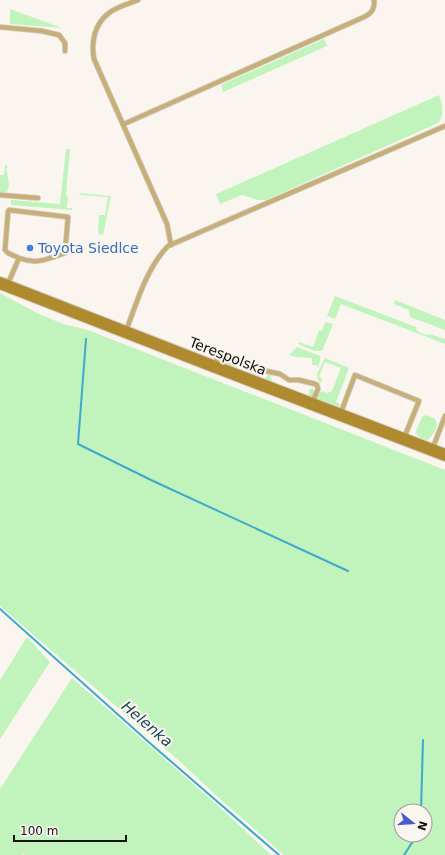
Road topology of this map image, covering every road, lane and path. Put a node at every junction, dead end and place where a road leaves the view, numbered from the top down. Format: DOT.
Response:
graph roads {
  1 [pos="138,0"];
  2 [pos="374,0"];
  3 [pos="0,27"];
  4 [pos="65,51"];
  5 [pos="124,124"];
  6 [pos="445,126"];
  7 [pos="0,195"];
  8 [pos="38,198"];
  9 [pos="172,245"];
  10 [pos="19,258"];
  11 [pos="3,284"];
  12 [pos="126,332"];
  13 [pos="214,367"];
  14 [pos="311,404"];
  15 [pos="340,415"];
  16 [pos="445,416"];
  17 [pos="404,439"];
  18 [pos="432,450"];
  19 [pos="445,455"];
  1 -- 5 [label="lane"];
  2 -- 5 [label="lane"];
  3 -- 4 [label="lane"];
  5 -- 9 [label="lane"];
  6 -- 9 [label="lane"];
  7 -- 8 [label="lane"];
  9 -- 12 [label="lane"];
  10 -- 10 [label="lane"];
  10 -- 11 [label="lane"];
  11 -- 12 [label="street, Terespolska"];
  12 -- 13 [label="street, Terespolska"];
  13 -- 14 [label="street, Terespolska"];
  13 -- 14 [label="lane"];
  14 -- 15 [label="street, Terespolska"];
  15 -- 17 [label="street, Terespolska"];
  15 -- 17 [label="lane"];
  16 -- 18 [label="lane"];
  17 -- 18 [label="street, Terespolska"];
  18 -- 19 [label="street, Terespolska"];
}
